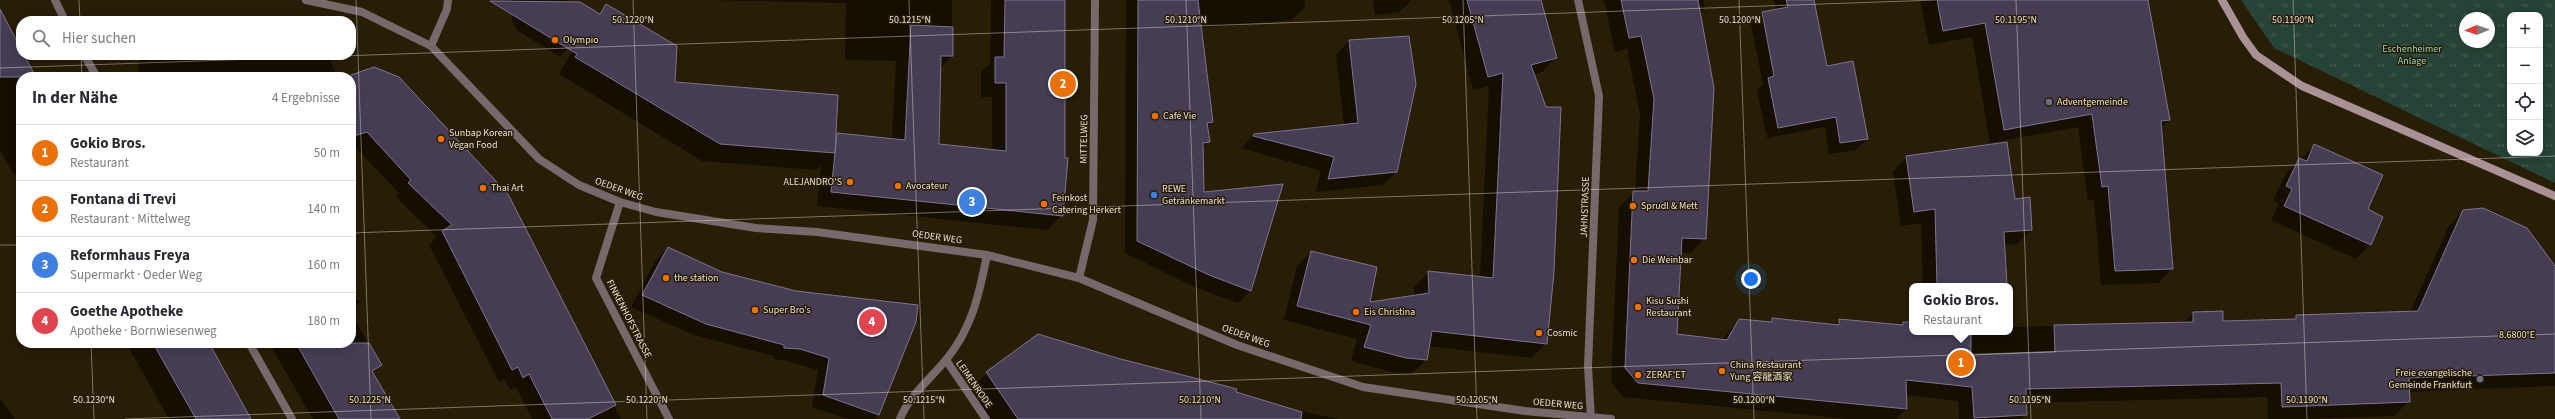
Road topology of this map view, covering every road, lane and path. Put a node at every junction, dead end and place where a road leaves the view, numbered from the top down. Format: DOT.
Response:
graph roads {
  1 [pos="55,0"];
  2 [pos="306,0"];
  3 [pos="448,0"];
  4 [pos="1096,0"];
  5 [pos="1578,0"];
  6 [pos="2222,0"];
  7 [pos="63,16"];
  8 [pos="431,46"];
  9 [pos="87,60"];
  10 [pos="94,72"];
  11 [pos="2555,196"];
  12 [pos="620,202"];
  13 [pos="987,255"];
  14 [pos="1079,278"];
  15 [pos="252,348"];
  16 [pos="946,360"];
  17 [pos="1591,418"];
  18 [pos="292,419"];
  19 [pos="669,419"];
  20 [pos="900,419"];
  21 [pos="986,419"];
  22 [pos="1611,419"];
  1 -- 7 [label="street"];
  2 -- 8 [label="street, OEDER WEG"];
  3 -- 8 [label="street"];
  4 -- 14 [label="street, MITTELWEG"];
  5 -- 17 [label="street, JAHNSTRASSE"];
  6 -- 11 [label="main road"];
  8 -- 12 [label="street, OEDER WEG"];
  9 -- 10 [label="street"];
  12 -- 13 [label="street, OEDER WEG"];
  12 -- 19 [label="street, FINKENHOFSTRASSE"];
  13 -- 14 [label="street, OEDER WEG"];
  13 -- 16 [label="street"];
  14 -- 17 [label="street, OEDER WEG"];
  15 -- 18 [label="street"];
  16 -- 20 [label="street"];
  16 -- 21 [label="street, LEIMENRODE"];
  17 -- 22 [label="street, OEDER WEG"];
}
